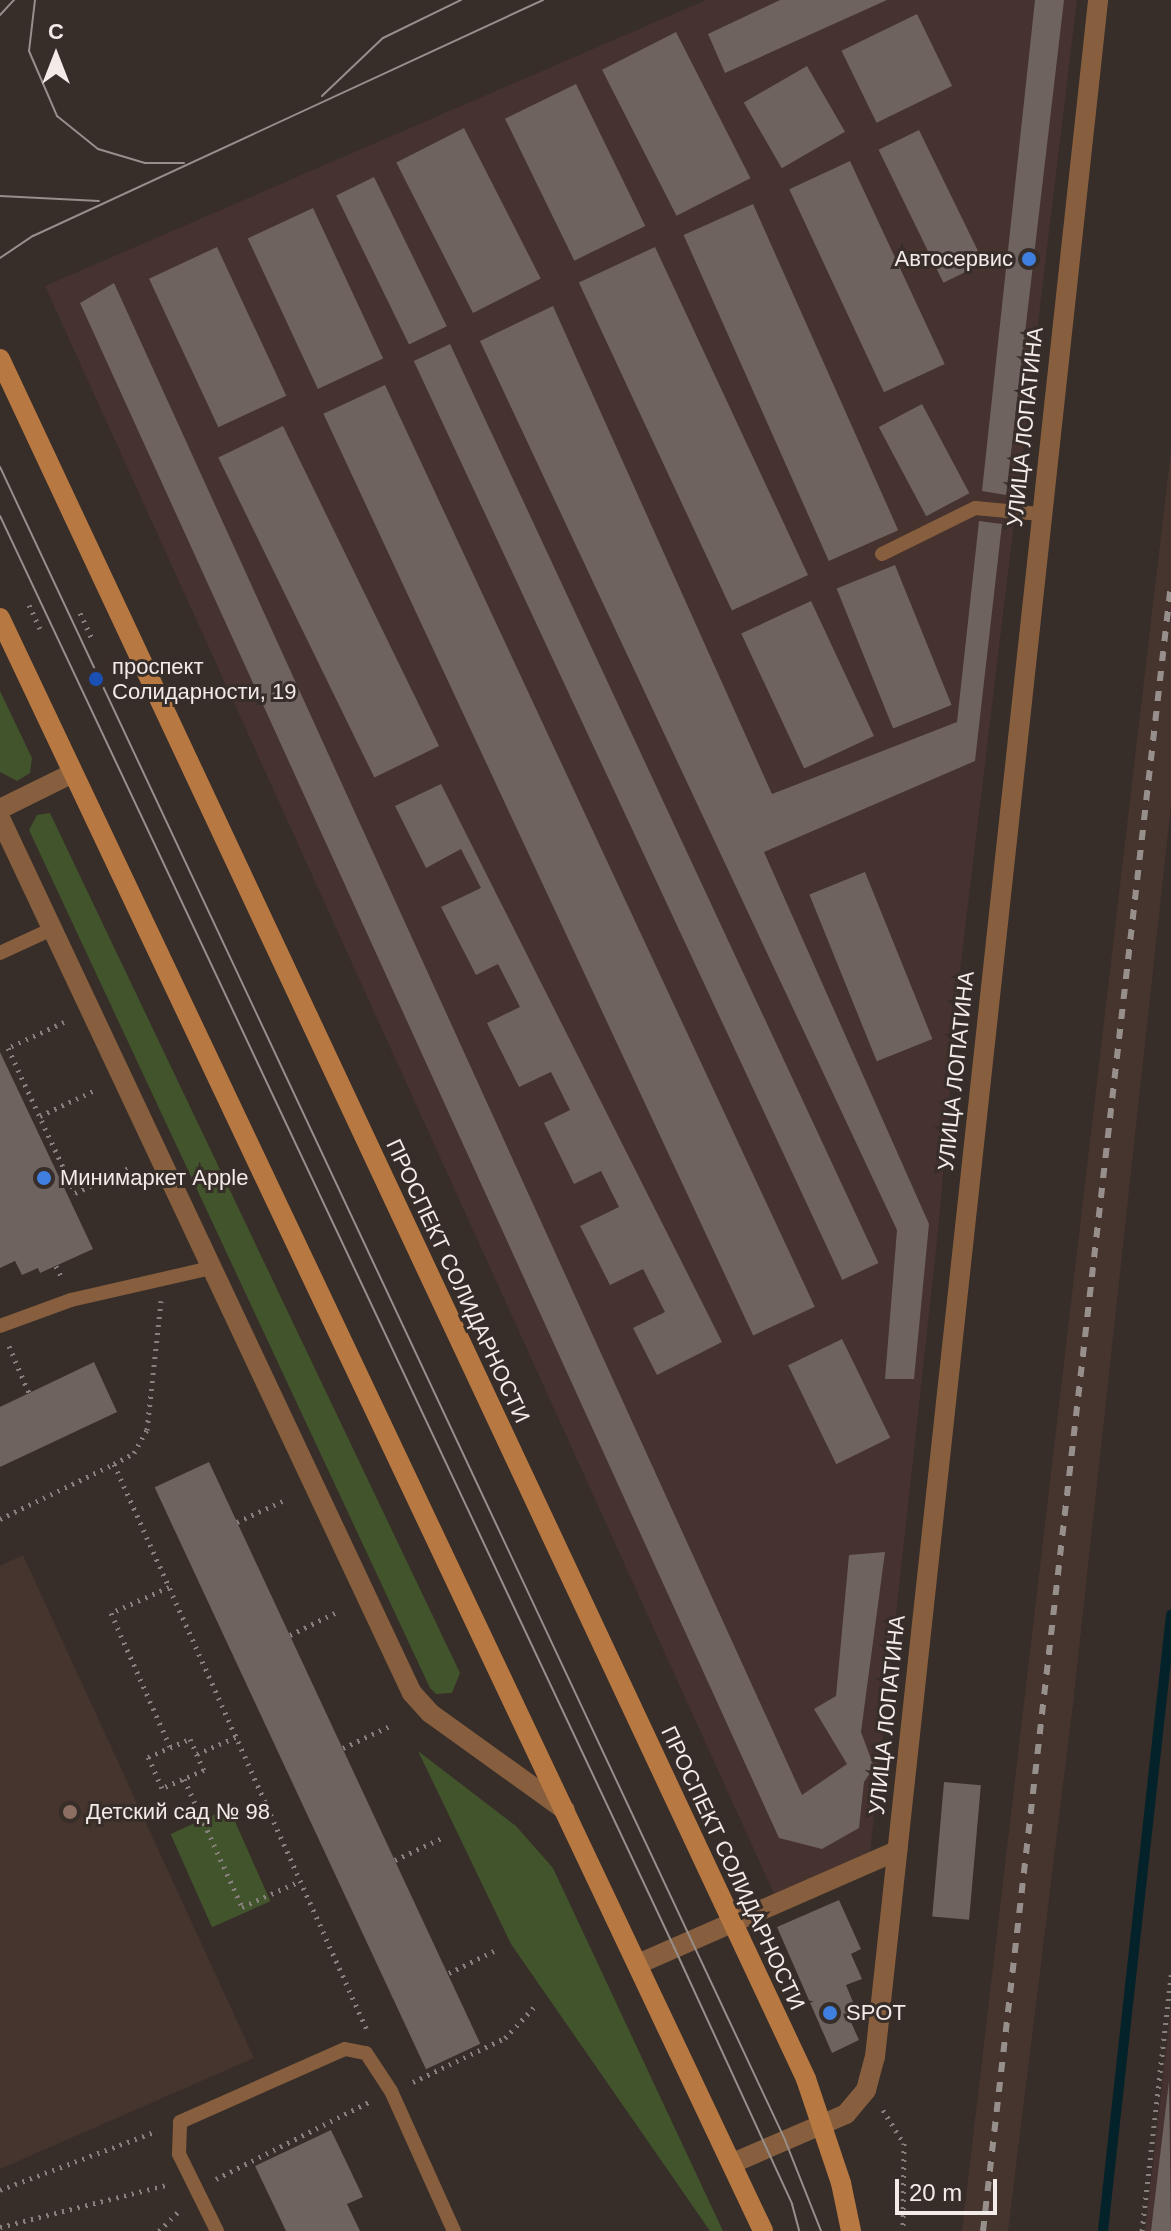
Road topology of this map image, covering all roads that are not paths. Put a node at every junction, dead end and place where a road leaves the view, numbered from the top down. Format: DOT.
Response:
graph roads {
  1 [pos="1098,0"];
  2 [pos="0,359"];
  3 [pos="1040,514"];
  4 [pos="882,554"];
  5 [pos="0,618"];
  6 [pos="73,773"];
  7 [pos="0,809"];
  8 [pos="0,818"];
  9 [pos="52,929"];
  10 [pos="0,953"];
  11 [pos="211,1268"];
  12 [pos="0,1326"];
  13 [pos="565,1810"];
  14 [pos="897,1851"];
  15 [pos="732,1921"];
  16 [pos="638,1964"];
  17 [pos="823,2124"];
  18 [pos="733,2163"];
  19 [pos="217,2231"];
  20 [pos="454,2231"];
  21 [pos="763,2231"];
  22 [pos="851,2231"];
  1 -- 3 [label="street, УЛИЦА ЛОПАТИНА"];
  2 -- 15 [label="main road, ПРОСПЕКТ СОЛИДАРНОСТИ"];
  3 -- 4 [label="lane"];
  3 -- 14 [label="street, УЛИЦА ЛОПАТИНА"];
  5 -- 6 [label="main road"];
  6 -- 7 [label="street"];
  6 -- 13 [label="main road"];
  8 -- 9 [label="street"];
  9 -- 10 [label="lane"];
  9 -- 11 [label="street"];
  11 -- 12 [label="lane"];
  11 -- 13 [label="street"];
  13 -- 16 [label="main road"];
  14 -- 15 [label="street"];
  14 -- 17 [label="street, УЛИЦА ЛОПАТИНА"];
  15 -- 16 [label="street"];
  15 -- 17 [label="main road, ПРОСПЕКТ СОЛИДАРНОСТИ"];
  16 -- 18 [label="main road"];
  17 -- 18 [label="street"];
  17 -- 22 [label="main road, ПРОСПЕКТ СОЛИДАРНОСТИ"];
  18 -- 21 [label="main road"];
  19 -- 20 [label="lane"];
}
